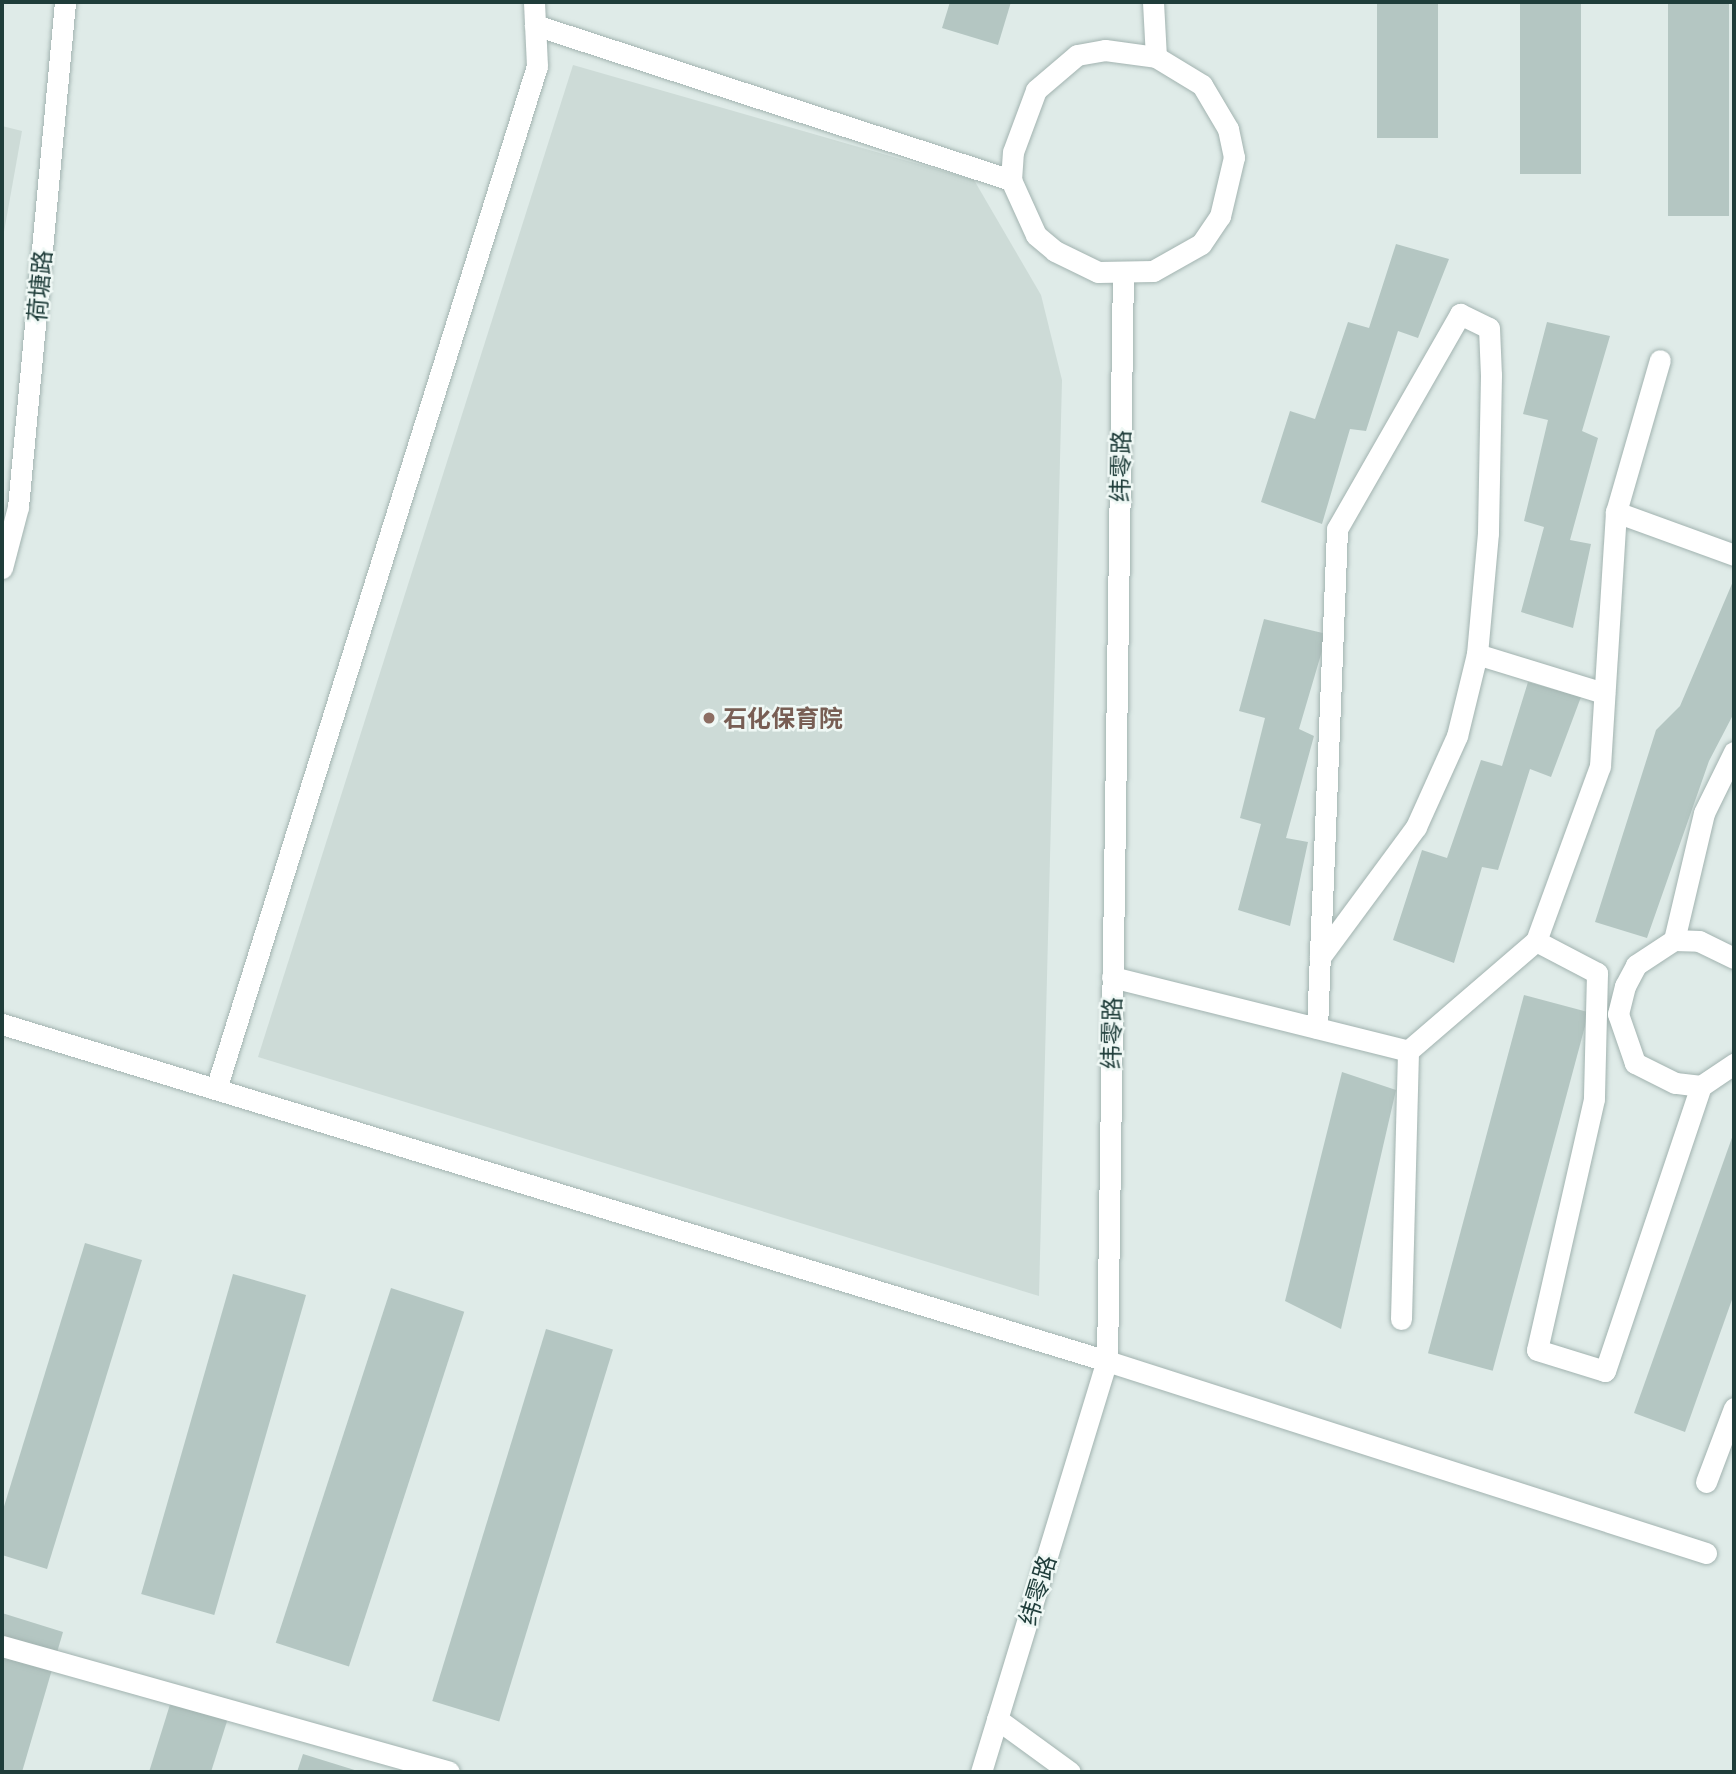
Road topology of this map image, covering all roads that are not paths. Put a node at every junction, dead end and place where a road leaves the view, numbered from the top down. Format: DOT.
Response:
graph roads {
  1 [pos="65,2"];
  2 [pos="534,2"];
  3 [pos="1153,2"];
  4 [pos="536,25"];
  5 [pos="1156,57"];
  6 [pos="1012,180"];
  7 [pos="1123,275"];
  8 [pos="1660,360"];
  9 [pos="1616,512"];
  10 [pos="1734,555"];
  11 [pos="2,568"];
  12 [pos="1477,654"];
  13 [pos="1604,693"];
  14 [pos="1734,752"];
  15 [pos="1674,940"];
  16 [pos="1536,941"];
  17 [pos="1320,957"];
  18 [pos="1734,958"];
  19 [pos="1597,973"];
  20 [pos="1112,978"];
  21 [pos="1625,986"];
  22 [pos="2,1024"];
  23 [pos="1317,1028"];
  24 [pos="1408,1051"];
  25 [pos="1734,1064"];
  26 [pos="1701,1086"];
  27 [pos="216,1089"];
  28 [pos="1401,1319"];
  29 [pos="1107,1362"];
  30 [pos="1734,1408"];
  31 [pos="1706,1482"];
  32 [pos="1706,1553"];
  33 [pos="2,1646"];
  34 [pos="997,1719"];
  35 [pos="449,1772"];
  36 [pos="981,1772"];
  37 [pos="1070,1772"];
  1 -- 11 [label="street, 荷塘路"];
  2 -- 4 [label="street"];
  3 -- 5 [label="street"];
  4 -- 6 [label="street"];
  4 -- 27 [label="street"];
  5 -- 6 [label="street"];
  5 -- 7 [label="street"];
  6 -- 7 [label="street"];
  7 -- 20 [label="street, 纬零路"];
  8 -- 9 [label="street"];
  9 -- 10 [label="street"];
  9 -- 13 [label="street"];
  12 -- 13 [label="street"];
  12 -- 17 [label="street"];
  12 -- 17 [label="street"];
  13 -- 16 [label="street"];
  14 -- 15 [label="street"];
  15 -- 18 [label="street"];
  15 -- 21 [label="street"];
  16 -- 19 [label="street"];
  16 -- 24 [label="street"];
  17 -- 23 [label="street"];
  19 -- 21 [label="street"];
  19 -- 26 [label="street"];
  20 -- 23 [label="street"];
  20 -- 29 [label="street, 纬零路"];
  21 -- 26 [label="street"];
  22 -- 27 [label="street"];
  23 -- 24 [label="street"];
  24 -- 28 [label="street"];
  25 -- 26 [label="street"];
  27 -- 29 [label="street"];
  29 -- 32 [label="street"];
  29 -- 34 [label="street, 纬零路"];
  30 -- 31 [label="street"];
  33 -- 35 [label="street"];
  34 -- 36 [label="street, 纬零路"];
  34 -- 37 [label="street"];
}
